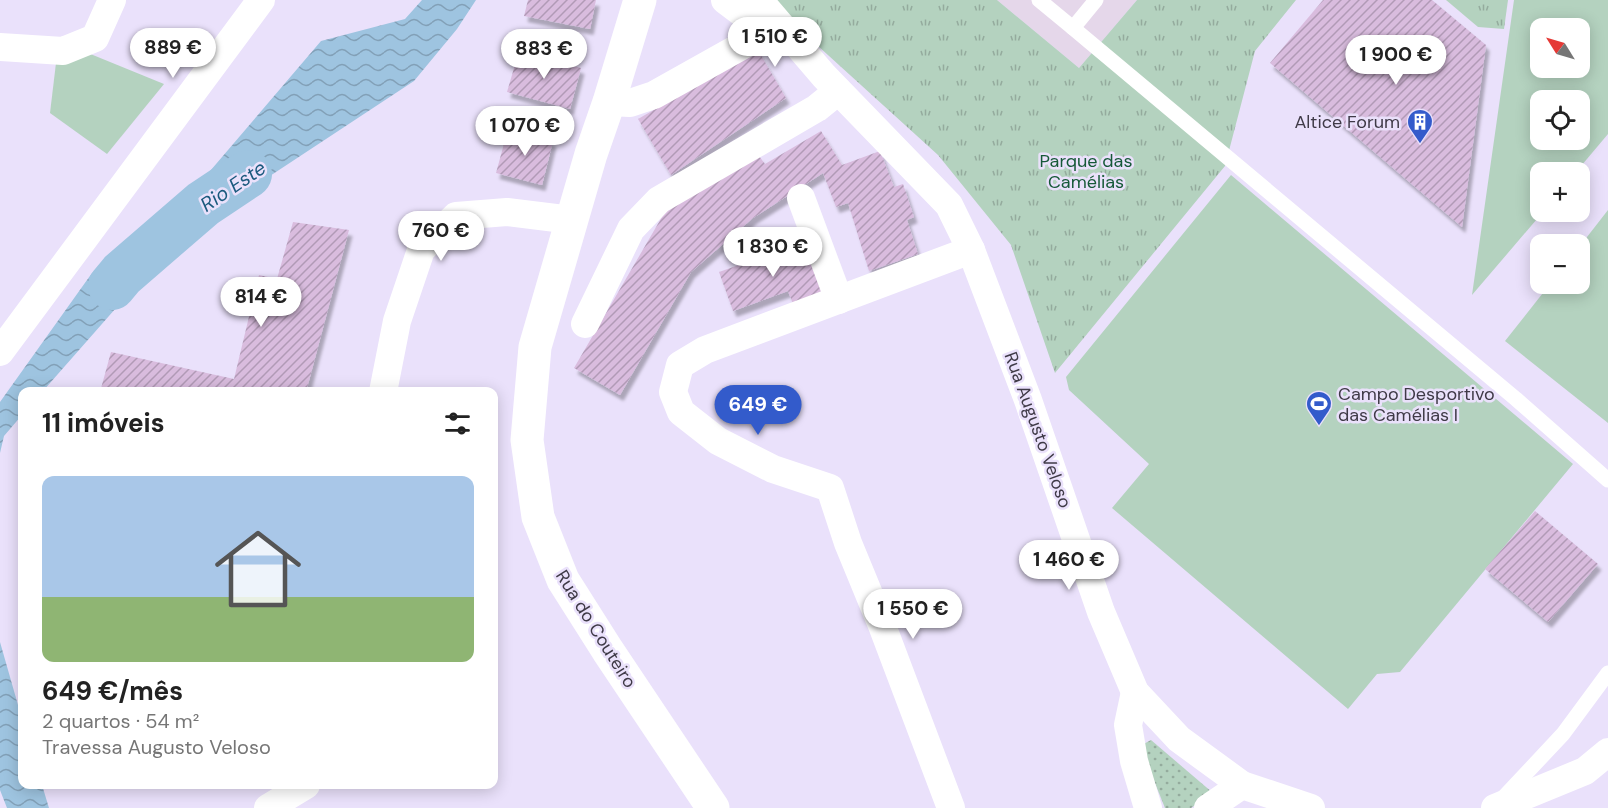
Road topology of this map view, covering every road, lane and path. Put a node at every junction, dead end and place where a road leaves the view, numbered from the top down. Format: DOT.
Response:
graph roads {
  1 [pos="112,0"];
  2 [pos="261,0"];
  3 [pos="725,0"];
  4 [pos="1039,0"];
  5 [pos="1096,0"];
  6 [pos="634,6"];
  7 [pos="757,11"];
  8 [pos="1073,28"];
  9 [pos="0,46"];
  10 [pos="831,83"];
  11 [pos="609,102"];
  12 [pos="801,198"];
  13 [pos="572,220"];
  14 [pos="971,250"];
  15 [pos="839,300"];
  16 [pos="585,324"];
  17 [pos="0,352"];
  18 [pos="384,387"];
  19 [pos="1608,480"];
  20 [pos="1608,673"];
  21 [pos="1135,692"];
  22 [pos="1608,752"];
  23 [pos="1242,785"];
  24 [pos="299,789"];
  25 [pos="307,789"];
  26 [pos="268,808"];
  27 [pos="312,808"];
  28 [pos="712,808"];
  29 [pos="951,808"];
  30 [pos="1148,808"];
  31 [pos="1208,808"];
  32 [pos="1311,808"];
  33 [pos="1495,808"];
  1 -- 9 [label="street"];
  2 -- 17 [label="street"];
  3 -- 7 [label="street, Rua Augusto Veloso"];
  4 -- 8 [label="lane"];
  5 -- 8 [label="lane"];
  6 -- 11 [label="main road, Rua do Couteiro"];
  7 -- 10 [label="street, Rua Augusto Veloso"];
  7 -- 11 [label="street"];
  8 -- 19 [label="lane"];
  10 -- 14 [label="street, Rua Augusto Veloso"];
  10 -- 16 [label="street"];
  11 -- 13 [label="main road, Rua do Couteiro"];
  12 -- 15 [label="street"];
  13 -- 18 [label="street"];
  13 -- 28 [label="main road, Rua do Couteiro"];
  14 -- 15 [label="street"];
  14 -- 21 [label="street, Rua Augusto Veloso"];
  15 -- 29 [label="street"];
  20 -- 33 [label="lane"];
  21 -- 23 [label="street, Rua Augusto Veloso"];
  21 -- 30 [label="street"];
  22 -- 33 [label="street"];
  23 -- 31 [label="street"];
  23 -- 32 [label="street, Rua Augusto Veloso"];
  24 -- 26 [label="street"];
  25 -- 27 [label="street"];
}
